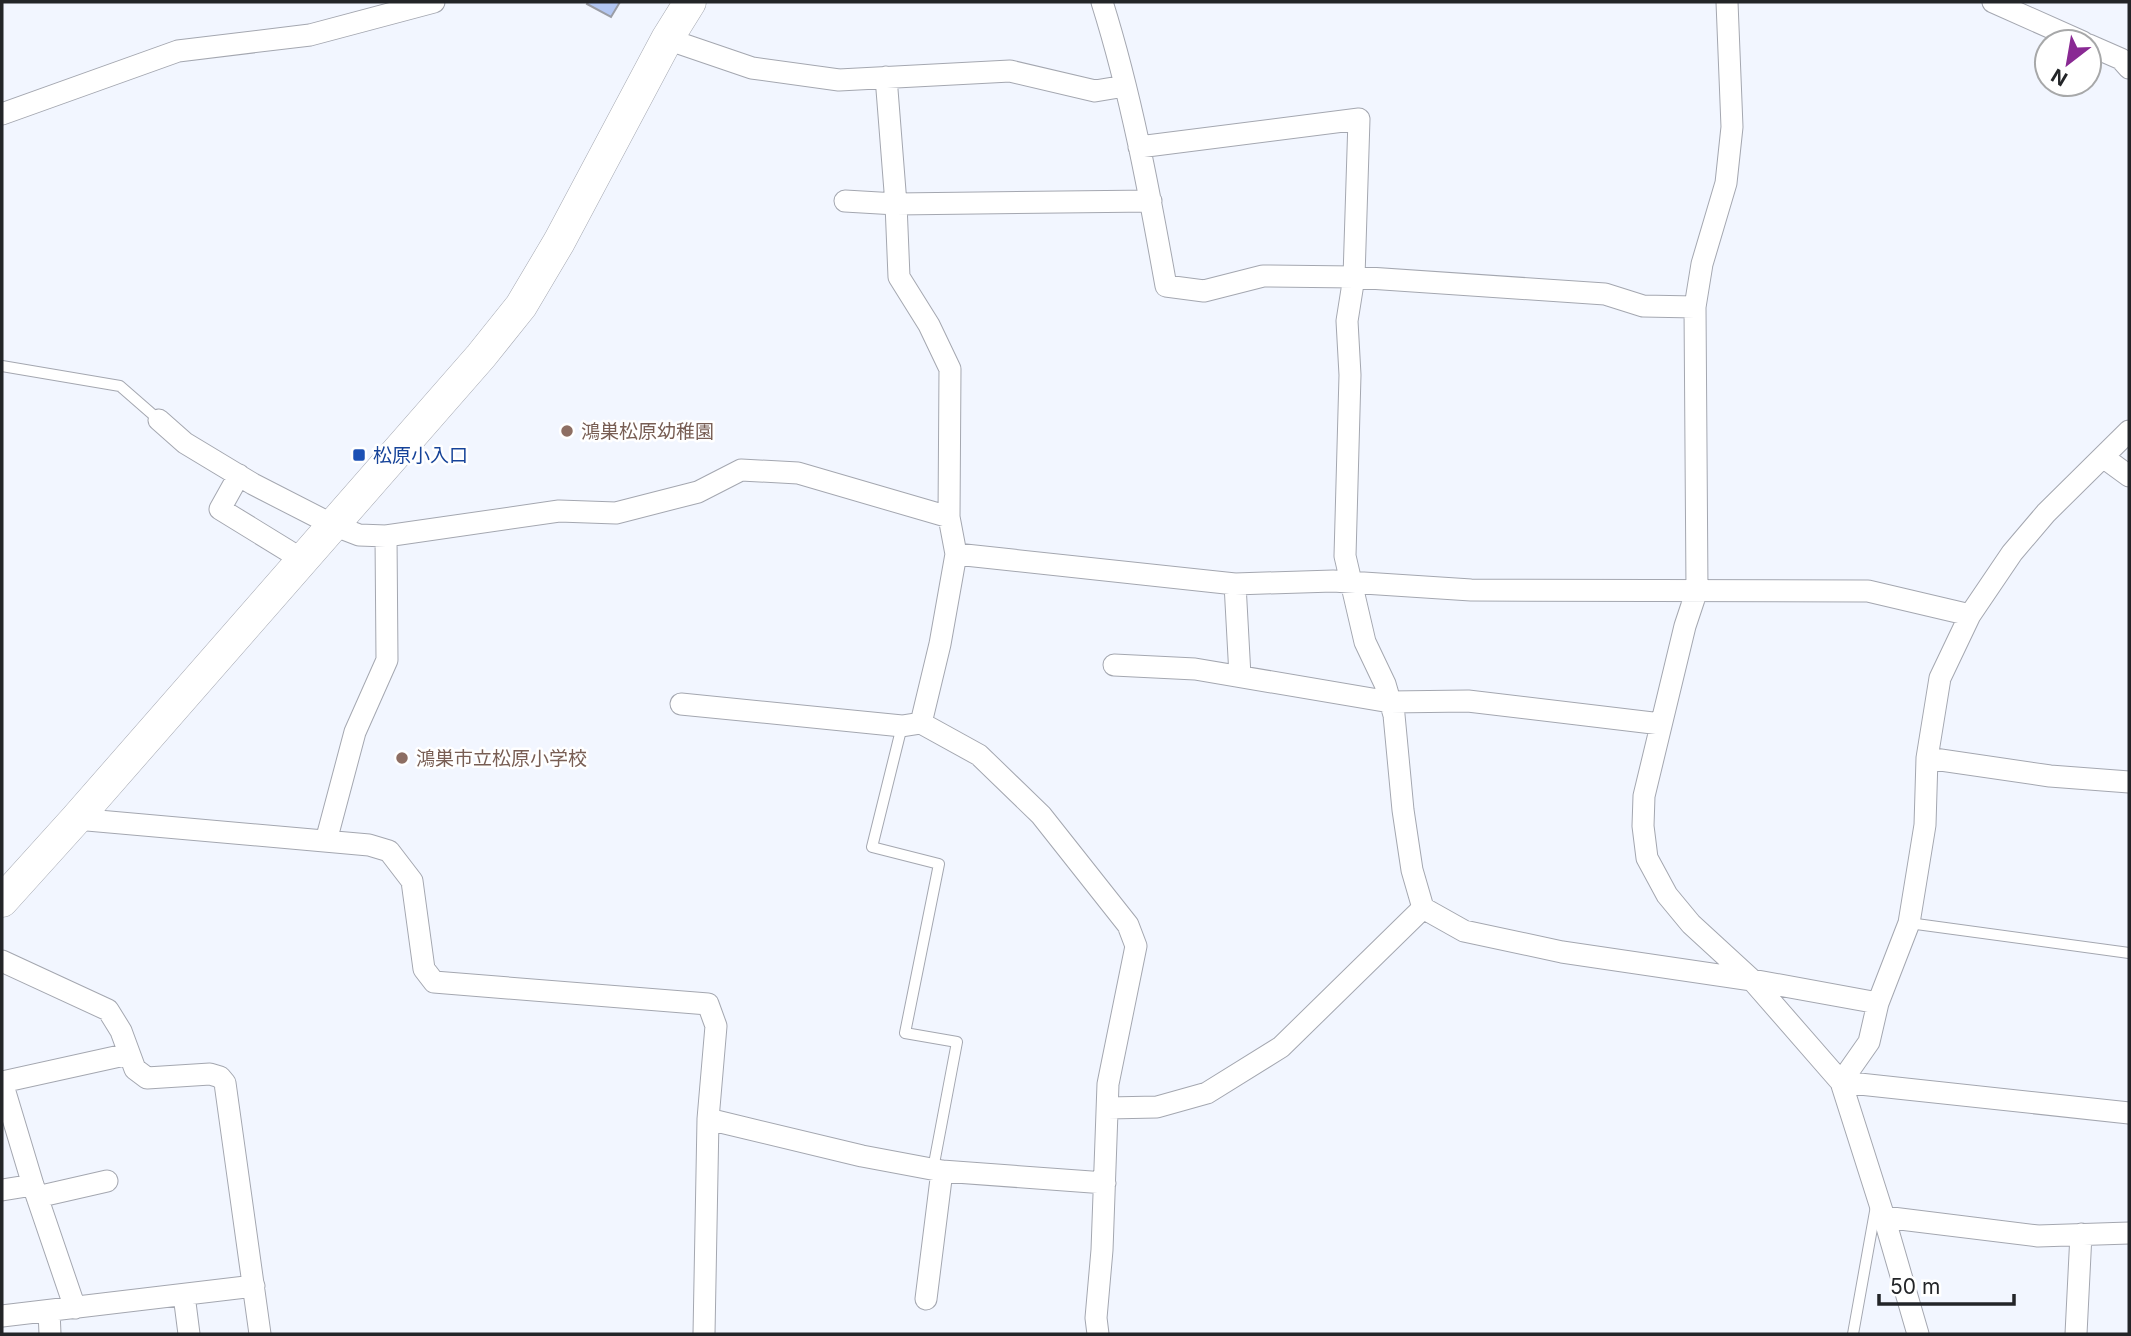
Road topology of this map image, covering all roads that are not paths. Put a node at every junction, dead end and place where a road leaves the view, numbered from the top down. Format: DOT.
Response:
graph roads {
  1 [pos="434,2"];
  2 [pos="690,2"];
  3 [pos="1102,2"];
  4 [pos="1727,2"];
  5 [pos="1993,2"];
  6 [pos="2052,28"];
  7 [pos="667,39"];
  8 [pos="2103,51"];
  9 [pos="2129,68"];
  10 [pos="887,77"];
  11 [pos="1125,86"];
  12 [pos="2,114"];
  13 [pos="1139,147"];
  14 [pos="845,201"];
  15 [pos="1151,201"];
  16 [pos="896,204"];
  17 [pos="1354,277"];
  18 [pos="1695,307"];
  19 [pos="2,366"];
  20 [pos="159,420"];
  21 [pos="2129,431"];
  22 [pos="2104,457"];
  23 [pos="239,475"];
  24 [pos="2129,476"];
  25 [pos="949,517"];
  26 [pos="333,525"];
  27 [pos="386,536"];
  28 [pos="956,554"];
  29 [pos="303,560"];
  30 [pos="1235,584"];
  31 [pos="1352,584"];
  32 [pos="1697,590"];
  33 [pos="1970,614"];
  34 [pos="1114,665"];
  35 [pos="1240,676"];
  36 [pos="1390,702"];
  37 [pos="681,704"];
  38 [pos="912,724"];
  39 [pos="1661,724"];
  40 [pos="1927,758"];
  41 [pos="2129,782"];
  42 [pos="76,819"];
  43 [pos="326,841"];
  44 [pos="2,901"];
  45 [pos="1423,908"];
  46 [pos="1909,923"];
  47 [pos="2129,953"];
  48 [pos="2,961"];
  49 [pos="1752,980"];
  50 [pos="1878,1003"];
  51 [pos="129,1054"];
  52 [pos="1841,1082"];
  53 [pos="1108,1108"];
  54 [pos="2129,1113"];
  55 [pos="708,1119"];
  56 [pos="938,1170"];
  57 [pos="107,1181"];
  58 [pos="1105,1183"];
  59 [pos="2,1190"];
  60 [pos="35,1191"];
  61 [pos="1878,1197"];
  62 [pos="1884,1217"];
  63 [pos="2129,1233"];
  64 [pos="2081,1234"];
  65 [pos="254,1286"];
  66 [pos="184,1295"];
  67 [pos="926,1299"];
  68 [pos="75,1308"];
  69 [pos="49,1311"];
  70 [pos="2,1316"];
  71 [pos="50,1334"];
  72 [pos="190,1334"];
  73 [pos="260,1334"];
  74 [pos="704,1334"];
  75 [pos="1098,1334"];
  76 [pos="1853,1334"];
  77 [pos="1917,1334"];
  78 [pos="2076,1334"];
  1 -- 12 [label="street"];
  2 -- 7 [label="main road"];
  3 -- 11 [label="street"];
  4 -- 18 [label="street"];
  5 -- 6 [label="street"];
  7 -- 10 [label="street"];
  7 -- 26 [label="main road"];
  8 -- 9 [label="street"];
  10 -- 11 [label="street"];
  10 -- 16 [label="street"];
  11 -- 13 [label="street"];
  13 -- 15 [label="street"];
  13 -- 17 [label="street"];
  14 -- 16 [label="street"];
  15 -- 16 [label="street"];
  15 -- 17 [label="street"];
  16 -- 25 [label="street"];
  17 -- 18 [label="street"];
  17 -- 31 [label="street"];
  18 -- 32 [label="street"];
  19 -- 20 [label="lane"];
  20 -- 23 [label="street"];
  21 -- 22 [label="street"];
  22 -- 24 [label="street"];
  22 -- 33 [label="street"];
  23 -- 26 [label="street"];
  23 -- 29 [label="street"];
  25 -- 27 [label="street"];
  25 -- 28 [label="street"];
  26 -- 27 [label="street"];
  26 -- 29 [label="main road"];
  27 -- 43 [label="street"];
  28 -- 30 [label="street"];
  28 -- 38 [label="street"];
  29 -- 42 [label="main road"];
  30 -- 31 [label="street"];
  30 -- 35 [label="street"];
  31 -- 32 [label="street"];
  31 -- 36 [label="street"];
  32 -- 33 [label="street"];
  32 -- 39 [label="street"];
  33 -- 40 [label="street"];
  34 -- 35 [label="street"];
  35 -- 36 [label="street"];
  36 -- 39 [label="street"];
  36 -- 45 [label="street"];
  37 -- 38 [label="street"];
  38 -- 53 [label="street"];
  38 -- 56 [label="lane"];
  39 -- 49 [label="street"];
  40 -- 41 [label="street"];
  40 -- 46 [label="street"];
  42 -- 43 [label="street"];
  42 -- 44 [label="main road"];
  43 -- 55 [label="street"];
  45 -- 49 [label="street"];
  45 -- 53 [label="street"];
  46 -- 47 [label="lane"];
  46 -- 50 [label="street"];
  48 -- 51 [label="street"];
  49 -- 50 [label="street"];
  49 -- 52 [label="street"];
  50 -- 52 [label="street"];
  51 -- 60 [label="street"];
  51 -- 65 [label="street"];
  52 -- 54 [label="street"];
  52 -- 61 [label="street"];
  53 -- 58 [label="street"];
  55 -- 56 [label="street"];
  55 -- 74 [label="street"];
  56 -- 58 [label="street"];
  56 -- 67 [label="street"];
  57 -- 60 [label="street"];
  58 -- 75 [label="street"];
  59 -- 60 [label="street"];
  60 -- 68 [label="street"];
  61 -- 62 [label="street"];
  61 -- 76 [label="lane"];
  62 -- 64 [label="street"];
  62 -- 77 [label="street"];
  63 -- 64 [label="street"];
  64 -- 78 [label="street"];
  65 -- 66 [label="street"];
  65 -- 73 [label="street"];
  66 -- 68 [label="street"];
  66 -- 72 [label="street"];
  68 -- 69 [label="street"];
  69 -- 70 [label="street"];
  69 -- 71 [label="street"];
}
